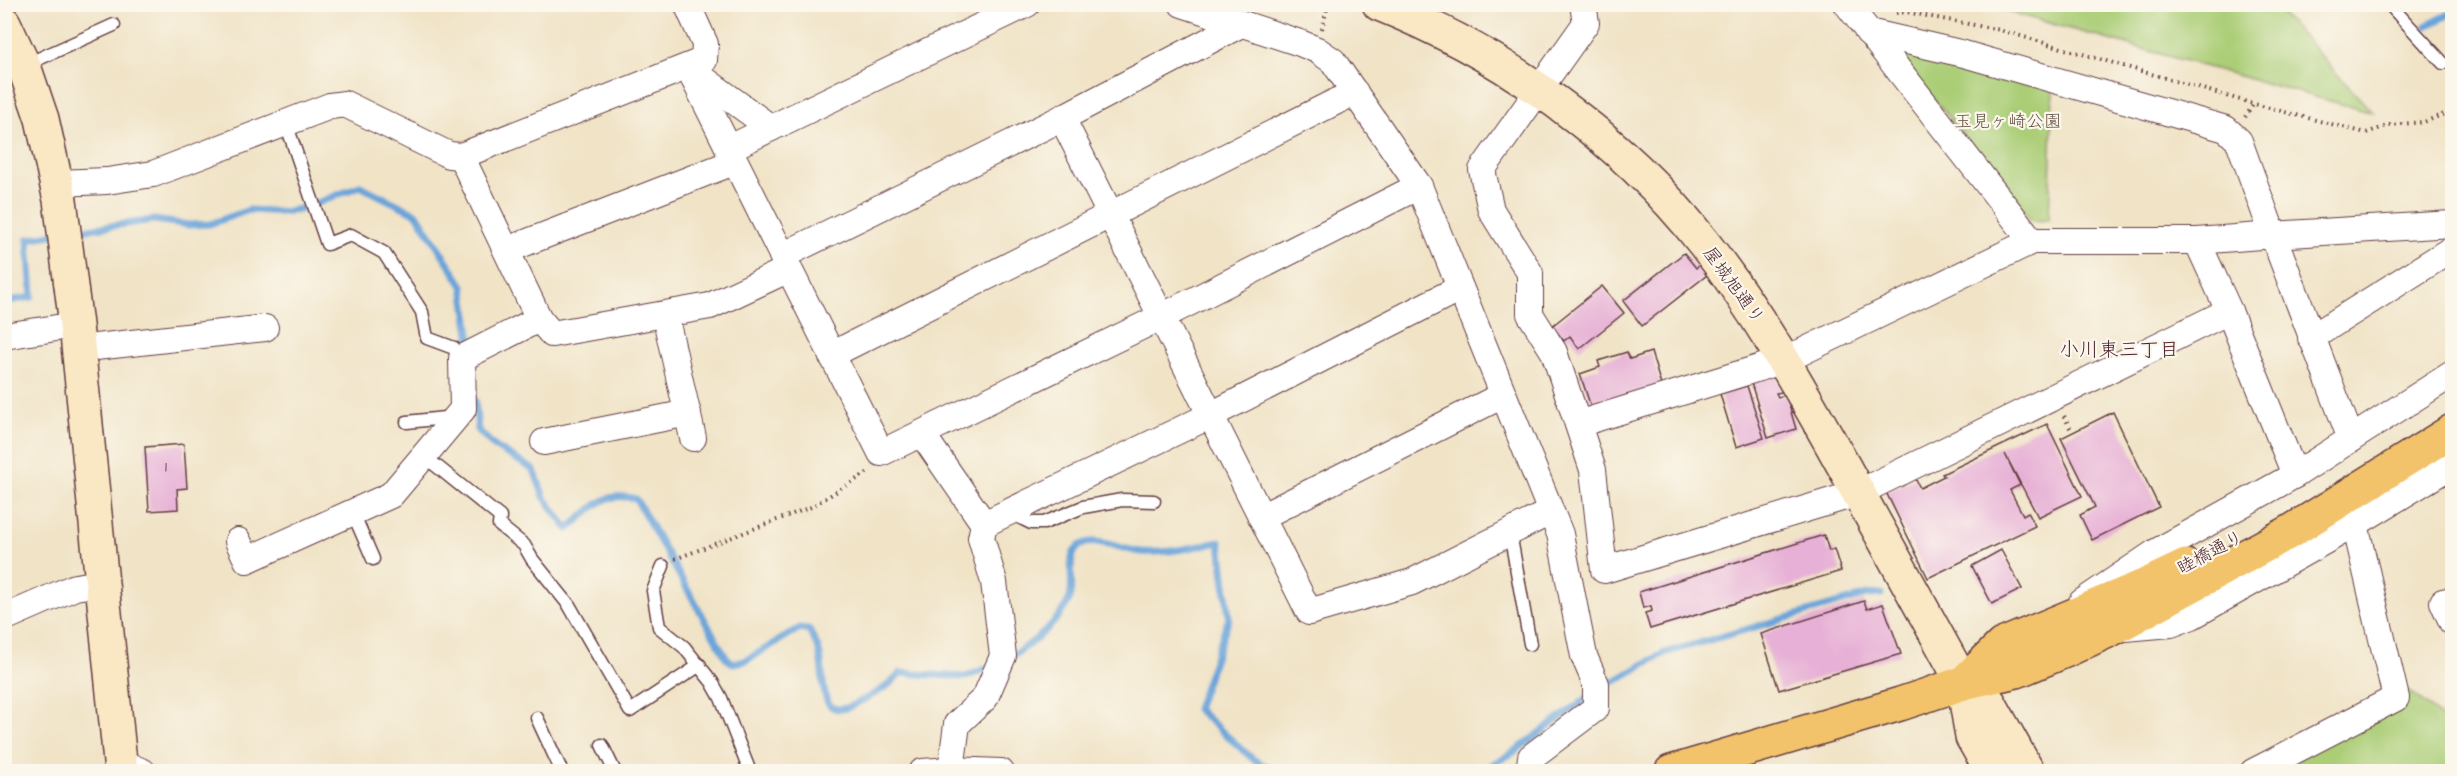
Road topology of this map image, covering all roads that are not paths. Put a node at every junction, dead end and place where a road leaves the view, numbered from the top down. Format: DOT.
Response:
graph roads {
  1 [pos="687,4"];
  2 [pos="1027,4"];
  3 [pos="1182,4"];
  4 [pos="1379,4"];
  5 [pos="1583,4"];
  6 [pos="1847,4"];
  7 [pos="2389,4"];
  8 [pos="4,24"];
  9 [pos="1241,24"];
  10 [pos="114,25"];
  11 [pos="1868,32"];
  12 [pos="2443,63"];
  13 [pos="24,66"];
  14 [pos="688,67"];
  15 [pos="1536,90"];
  16 [pos="1355,92"];
  17 [pos="1062,118"];
  18 [pos="286,123"];
  19 [pos="771,128"];
  20 [pos="461,156"];
  21 [pos="731,156"];
  22 [pos="1419,186"];
  23 [pos="59,192"];
  24 [pos="1110,215"];
  25 [pos="2452,224"];
  26 [pos="2273,235"];
  27 [pos="2032,241"];
  28 [pos="2197,241"];
  29 [pos="2452,249"];
  30 [pos="507,250"];
  31 [pos="785,263"];
  32 [pos="1460,288"];
  33 [pos="2229,311"];
  34 [pos="665,315"];
  35 [pos="1161,317"];
  36 [pos="539,319"];
  37 [pos="265,328"];
  38 [pos="4,336"];
  39 [pos="77,337"];
  40 [pos="2311,338"];
  41 [pos="470,353"];
  42 [pos="831,355"];
  43 [pos="1785,360"];
  44 [pos="2452,374"];
  45 [pos="1503,395"];
  46 [pos="2452,406"];
  47 [pos="688,413"];
  48 [pos="1211,415"];
  49 [pos="458,416"];
  50 [pos="407,422"];
  51 [pos="1578,424"];
  52 [pos="2452,431"];
  53 [pos="922,434"];
  54 [pos="693,438"];
  55 [pos="2351,439"];
  56 [pos="544,442"];
  57 [pos="424,456"];
  58 [pos="2452,465"];
  59 [pos="2295,475"];
  60 [pos="1858,493"];
  61 [pos="1154,501"];
  62 [pos="1550,512"];
  63 [pos="353,513"];
  64 [pos="1011,513"];
  65 [pos="1262,517"];
  66 [pos="984,524"];
  67 [pos="2355,524"];
  68 [pos="1510,533"];
  69 [pos="238,541"];
  70 [pos="373,559"];
  71 [pos="663,566"];
  72 [pos="2190,575"];
  73 [pos="102,583"];
  74 [pos="2452,600"];
  75 [pos="4,618"];
  76 [pos="2452,622"];
  77 [pos="2050,624"];
  78 [pos="2112,629"];
  79 [pos="1530,644"];
  80 [pos="700,665"];
  81 [pos="1964,683"];
  82 [pos="537,718"];
  83 [pos="602,745"];
  84 [pos="128,768"];
  85 [pos="951,770"];
  86 [pos="562,771"];
  87 [pos="615,771"];
  88 [pos="750,771"];
  89 [pos="922,771"];
  90 [pos="1000,771"];
  91 [pos="1529,771"];
  92 [pos="1671,771"];
  93 [pos="1992,771"];
  94 [pos="2028,771"];
  95 [pos="2253,771"];
  1 -- 14 [label="street"];
  2 -- 19 [label="street"];
  3 -- 9 [label="street"];
  4 -- 15 [label="street, 屋城旭通り"];
  5 -- 15 [label="street"];
  6 -- 11 [label="street"];
  7 -- 12 [label="lane"];
  8 -- 13 [label="street"];
  9 -- 16 [label="street"];
  9 -- 17 [label="street"];
  10 -- 13 [label="lane"];
  11 -- 26 [label="street"];
  11 -- 27 [label="street"];
  13 -- 23 [label="street"];
  14 -- 19 [label="street"];
  14 -- 20 [label="street"];
  14 -- 21 [label="street"];
  15 -- 43 [label="street, 屋城旭通り"];
  15 -- 51 [label="street"];
  16 -- 22 [label="street"];
  16 -- 24 [label="street"];
  17 -- 24 [label="street"];
  17 -- 31 [label="street"];
  18 -- 20 [label="street"];
  18 -- 23 [label="street"];
  18 -- 41 [label="lane"];
  19 -- 21 [label="street"];
  20 -- 30 [label="street"];
  21 -- 30 [label="street"];
  21 -- 31 [label="street"];
  22 -- 32 [label="street"];
  22 -- 35 [label="street"];
  23 -- 39 [label="street"];
  24 -- 35 [label="street"];
  24 -- 42 [label="street"];
  25 -- 26 [label="street"];
  26 -- 28 [label="street"];
  26 -- 40 [label="street"];
  27 -- 28 [label="street"];
  27 -- 43 [label="street"];
  28 -- 33 [label="street"];
  29 -- 40 [label="street"];
  30 -- 36 [label="street"];
  31 -- 34 [label="street"];
  31 -- 42 [label="street"];
  32 -- 45 [label="street"];
  32 -- 48 [label="street"];
  33 -- 59 [label="street"];
  33 -- 60 [label="street"];
  34 -- 36 [label="street"];
  34 -- 47 [label="street"];
  35 -- 48 [label="street"];
  35 -- 53 [label="street"];
  36 -- 41 [label="street"];
  37 -- 39 [label="street"];
  38 -- 39 [label="street"];
  39 -- 73 [label="street"];
  40 -- 55 [label="street"];
  41 -- 49 [label="street"];
  42 -- 53 [label="street"];
  43 -- 51 [label="street"];
  43 -- 60 [label="street, 屋城旭通り"];
  44 -- 55 [label="street"];
  45 -- 62 [label="street"];
  45 -- 65 [label="street"];
  46 -- 72 [label="main road, 睦橋通り"];
  47 -- 54 [label="street"];
  47 -- 56 [label="street"];
  48 -- 64 [label="street"];
  48 -- 65 [label="street"];
  49 -- 50 [label="lane"];
  49 -- 57 [label="street"];
  51 -- 60 [label="street"];
  52 -- 72 [label="main road, 睦橋通り"];
  53 -- 66 [label="street"];
  55 -- 59 [label="street"];
  57 -- 63 [label="street"];
  57 -- 80 [label="lane"];
  58 -- 67 [label="street"];
  59 -- 77 [label="street"];
  60 -- 81 [label="street, 屋城旭通り"];
  61 -- 64 [label="lane"];
  62 -- 68 [label="street"];
  62 -- 91 [label="street"];
  63 -- 69 [label="street"];
  63 -- 70 [label="lane"];
  64 -- 66 [label="street"];
  65 -- 68 [label="street"];
  66 -- 85 [label="street"];
  67 -- 78 [label="street"];
  67 -- 95 [label="street"];
  68 -- 79 [label="lane"];
  71 -- 80 [label="lane"];
  72 -- 77 [label="main road, 睦橋通り"];
  72 -- 78 [label="main road, 睦橋通り"];
  73 -- 75 [label="street"];
  73 -- 84 [label="street"];
  74 -- 76 [label="street"];
  77 -- 81 [label="main road, 睦橋通り"];
  78 -- 81 [label="main road, 睦橋通り"];
  80 -- 88 [label="lane"];
  81 -- 92 [label="main road, 睦橋通り"];
  81 -- 93 [label="street, 屋城旭通り"];
  81 -- 94 [label="street, 屋城旭通り"];
  82 -- 86 [label="lane"];
  83 -- 87 [label="lane"];
  85 -- 89 [label="street"];
  85 -- 90 [label="street"];
}
